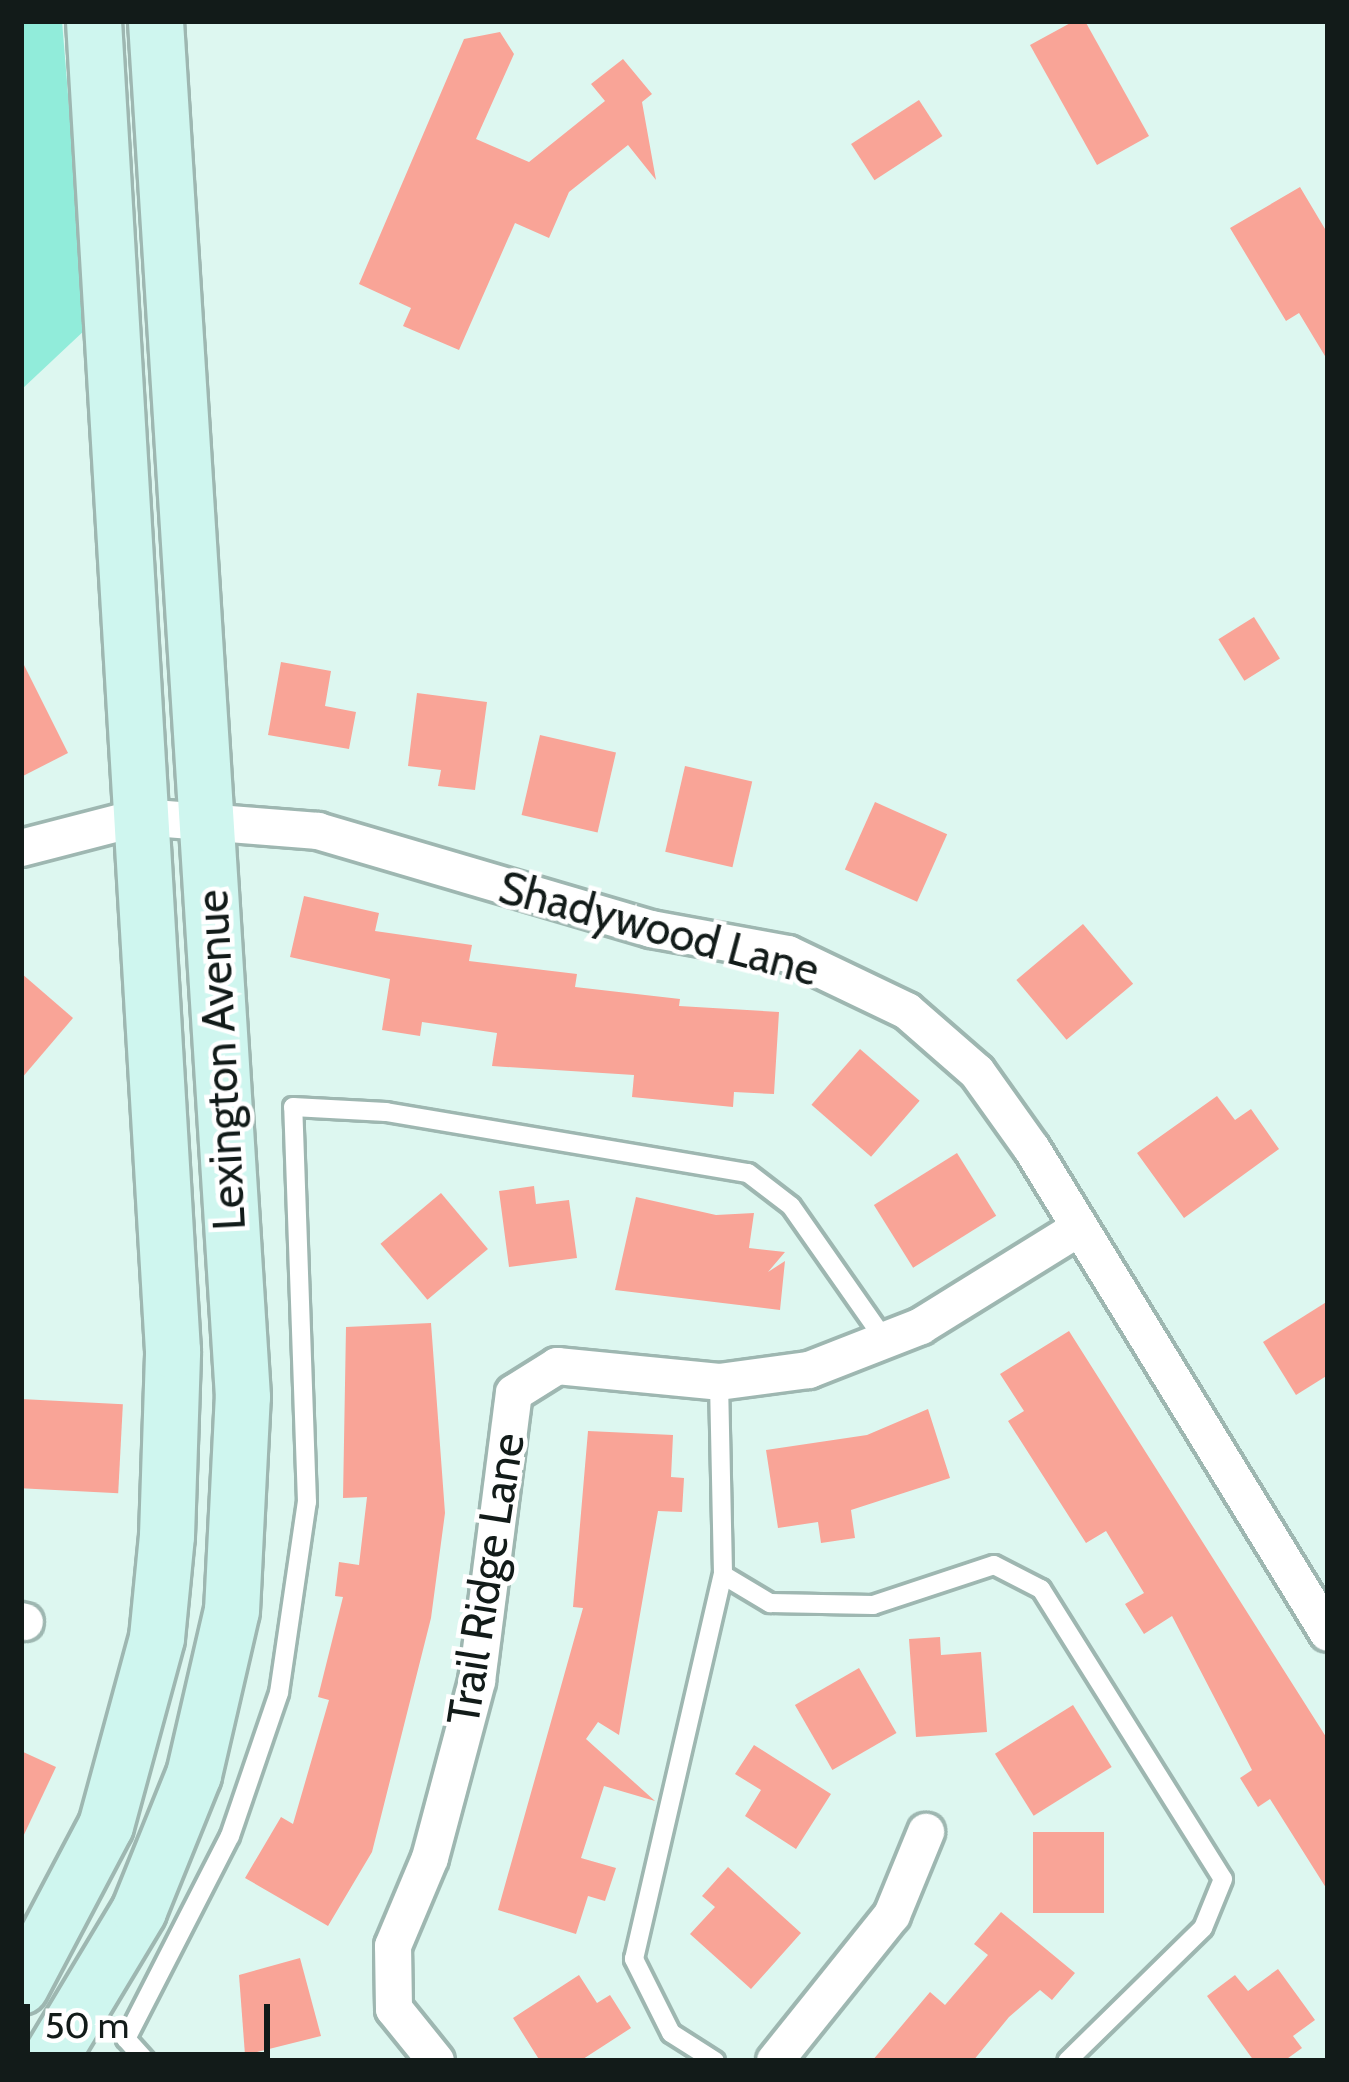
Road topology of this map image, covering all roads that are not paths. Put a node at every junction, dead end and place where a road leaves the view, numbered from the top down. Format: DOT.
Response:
graph roads {
  1 [pos="94,21"];
  2 [pos="155,21"];
  3 [pos="141,817"];
  4 [pos="210,817"];
  5 [pos="21,848"];
  6 [pos="1079,1228"];
  7 [pos="886,1343"];
  8 [pos="719,1382"];
  9 [pos="723,1575"];
  10 [pos="1328,1633"];
  11 [pos="926,1832"];
  12 [pos="21,1987"];
  13 [pos="49,2061"];
  14 [pos="146,2061"];
  15 [pos="436,2061"];
  16 [pos="715,2061"];
  17 [pos="776,2061"];
  18 [pos="1066,2061"];
  1 -- 3 [label="street, Lexington Avenue"];
  2 -- 4 [label="street, Lexington Avenue"];
  3 -- 4 [label="street, Shadywood Lane"];
  3 -- 5 [label="street, Shadywood Lane"];
  3 -- 12 [label="street, Lexington Avenue"];
  4 -- 6 [label="street, Shadywood Lane"];
  4 -- 13 [label="street, Lexington Avenue"];
  6 -- 7 [label="street, Trail Ridge Lane"];
  6 -- 10 [label="street, Shadywood Lane"];
  7 -- 8 [label="street, Trail Ridge Lane"];
  7 -- 14 [label="lane"];
  8 -- 9 [label="lane"];
  8 -- 15 [label="street, Trail Ridge Lane"];
  9 -- 16 [label="lane"];
  9 -- 18 [label="lane"];
  11 -- 17 [label="street"];
}
